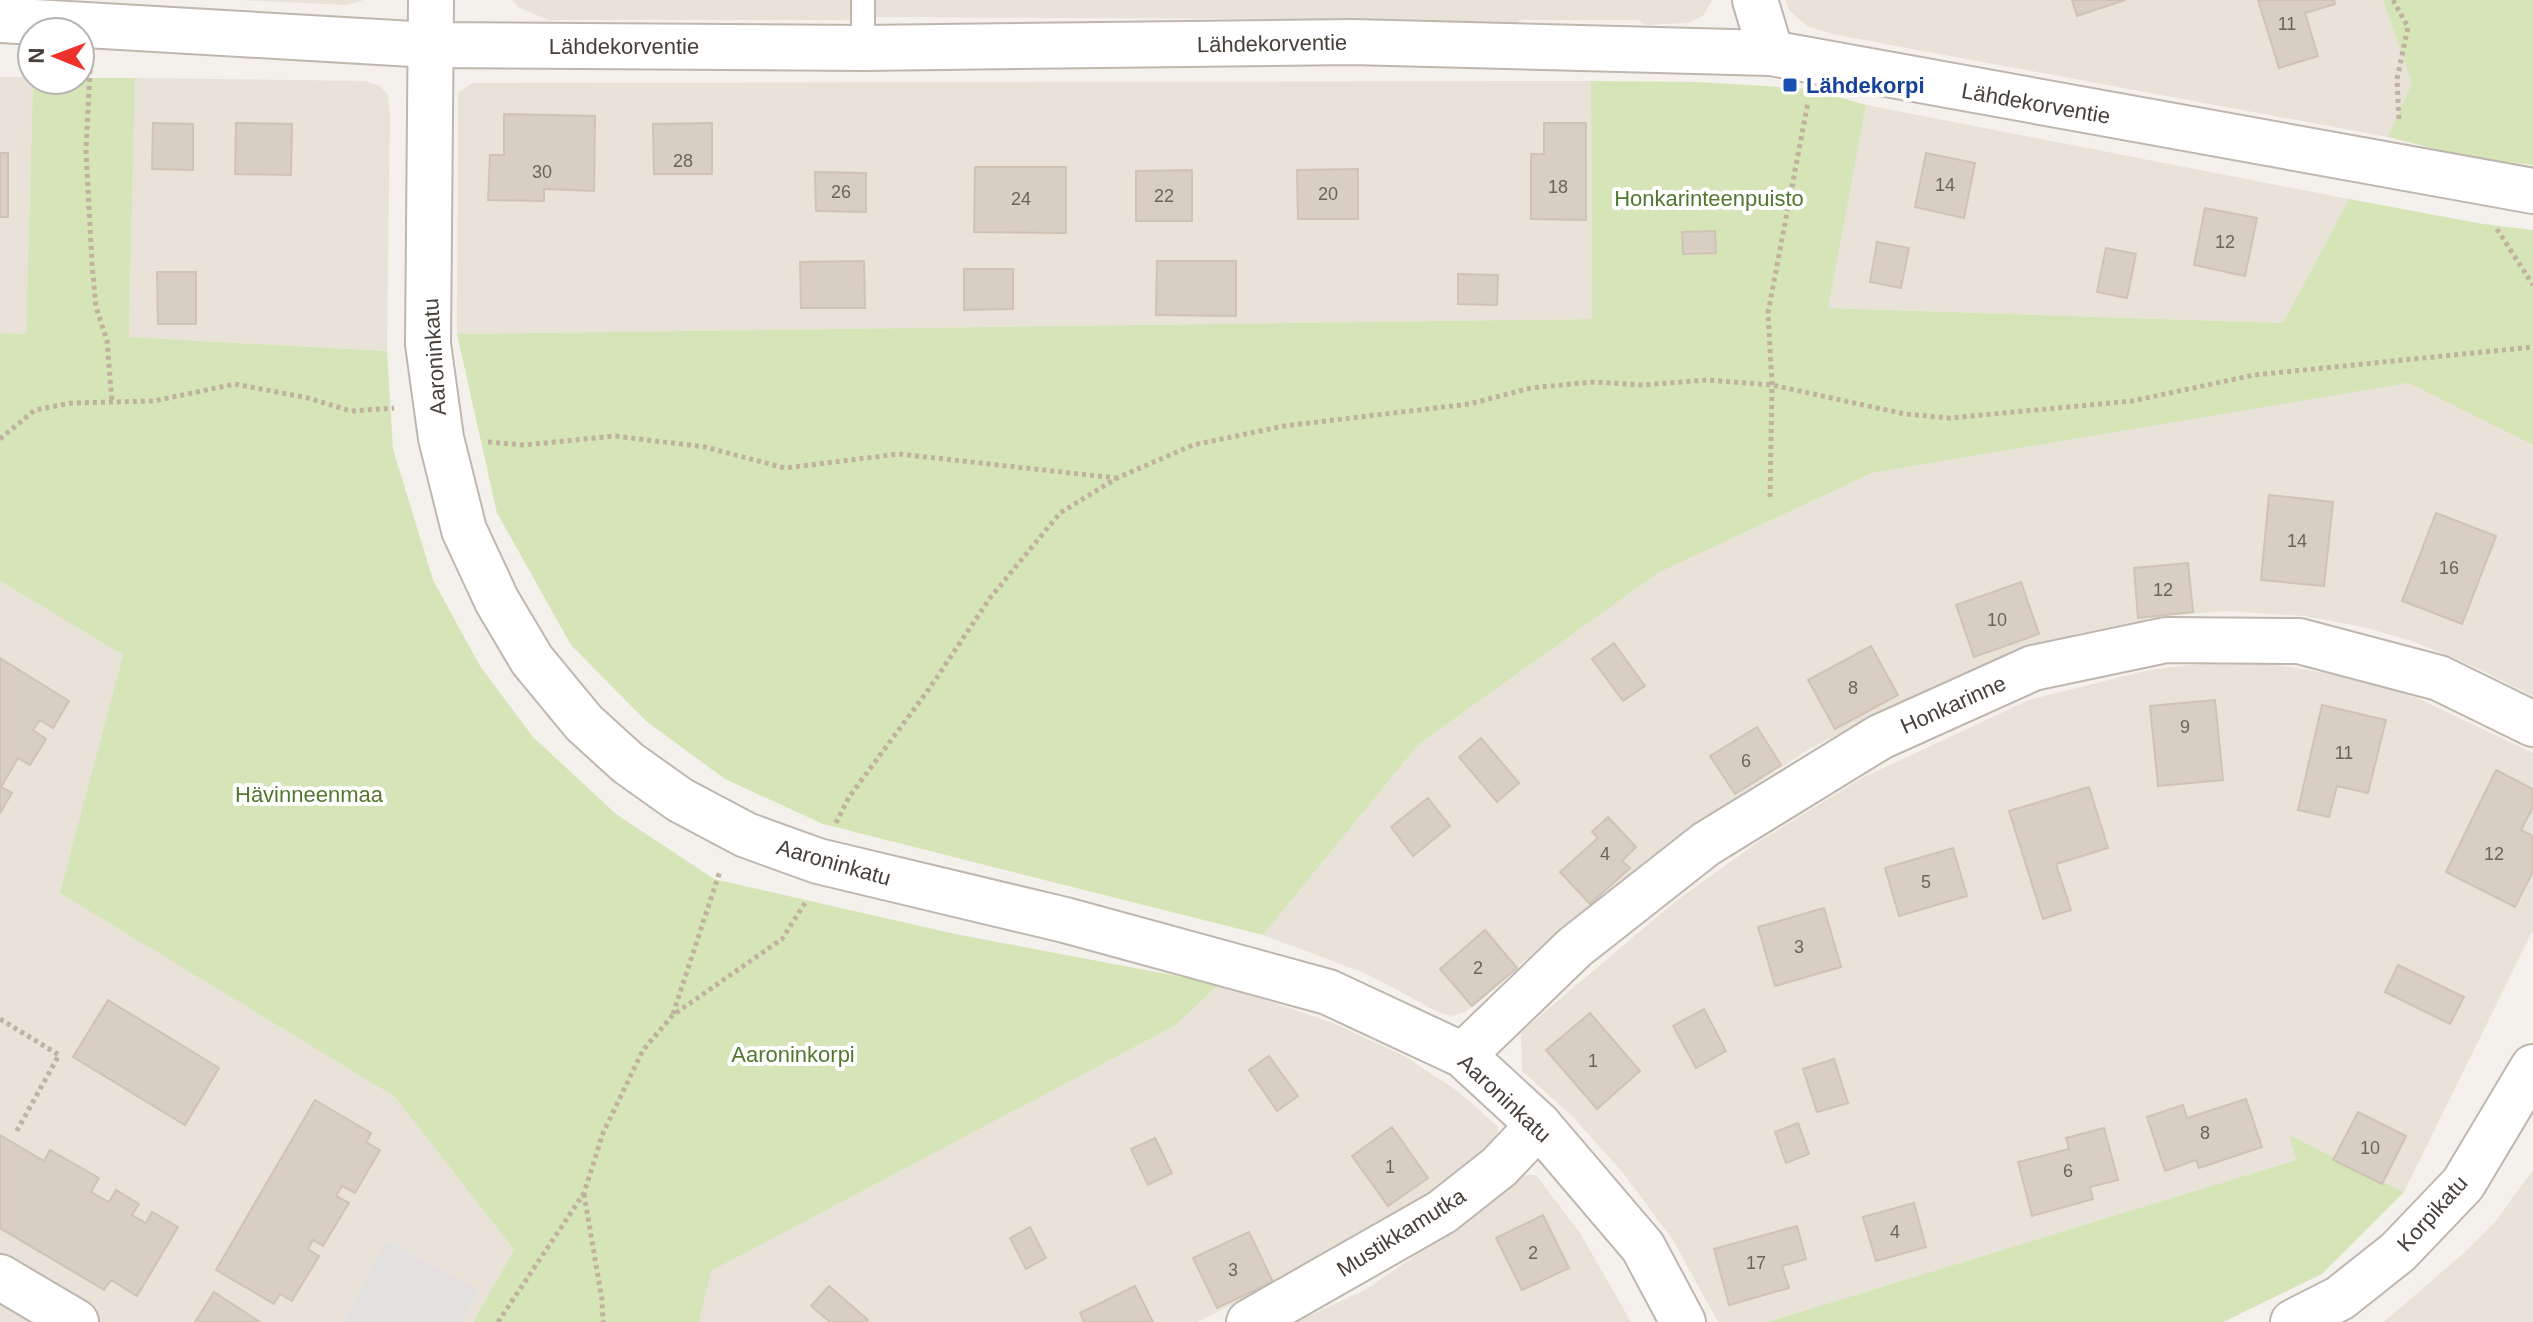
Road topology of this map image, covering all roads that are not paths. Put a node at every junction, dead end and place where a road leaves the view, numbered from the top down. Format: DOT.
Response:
graph roads {
  1 [pos="431,0"];
  2 [pos="863,0"];
  3 [pos="1755,0"];
  4 [pos="0,20"];
  5 [pos="430,45"];
  6 [pos="863,48"];
  7 [pos="1771,53"];
  8 [pos="2533,191"];
  9 [pos="2533,724"];
  10 [pos="1463,1055"];
  11 [pos="2533,1067"];
  12 [pos="1539,1125"];
  13 [pos="0,1277"];
  14 [pos="76,1322"];
  15 [pos="1249,1322"];
  16 [pos="1683,1322"];
  17 [pos="2293,1322"];
  1 -- 5 [label="street, Aaroninkatu"];
  2 -- 6 [label="lane"];
  3 -- 7 [label="street"];
  4 -- 5 [label="street, Lähdekorventie"];
  5 -- 6 [label="street, Lähdekorventie"];
  5 -- 10 [label="street, Aaroninkatu"];
  6 -- 7 [label="street, Lähdekorventie"];
  7 -- 8 [label="street, Lähdekorventie"];
  9 -- 10 [label="street, Honkarinne"];
  10 -- 12 [label="street, Aaroninkatu"];
  11 -- 17 [label="street, Korpikatu"];
  12 -- 15 [label="street, Mustikkamutka"];
  12 -- 16 [label="street, Aaroninkatu"];
  13 -- 14 [label="street"];
}
